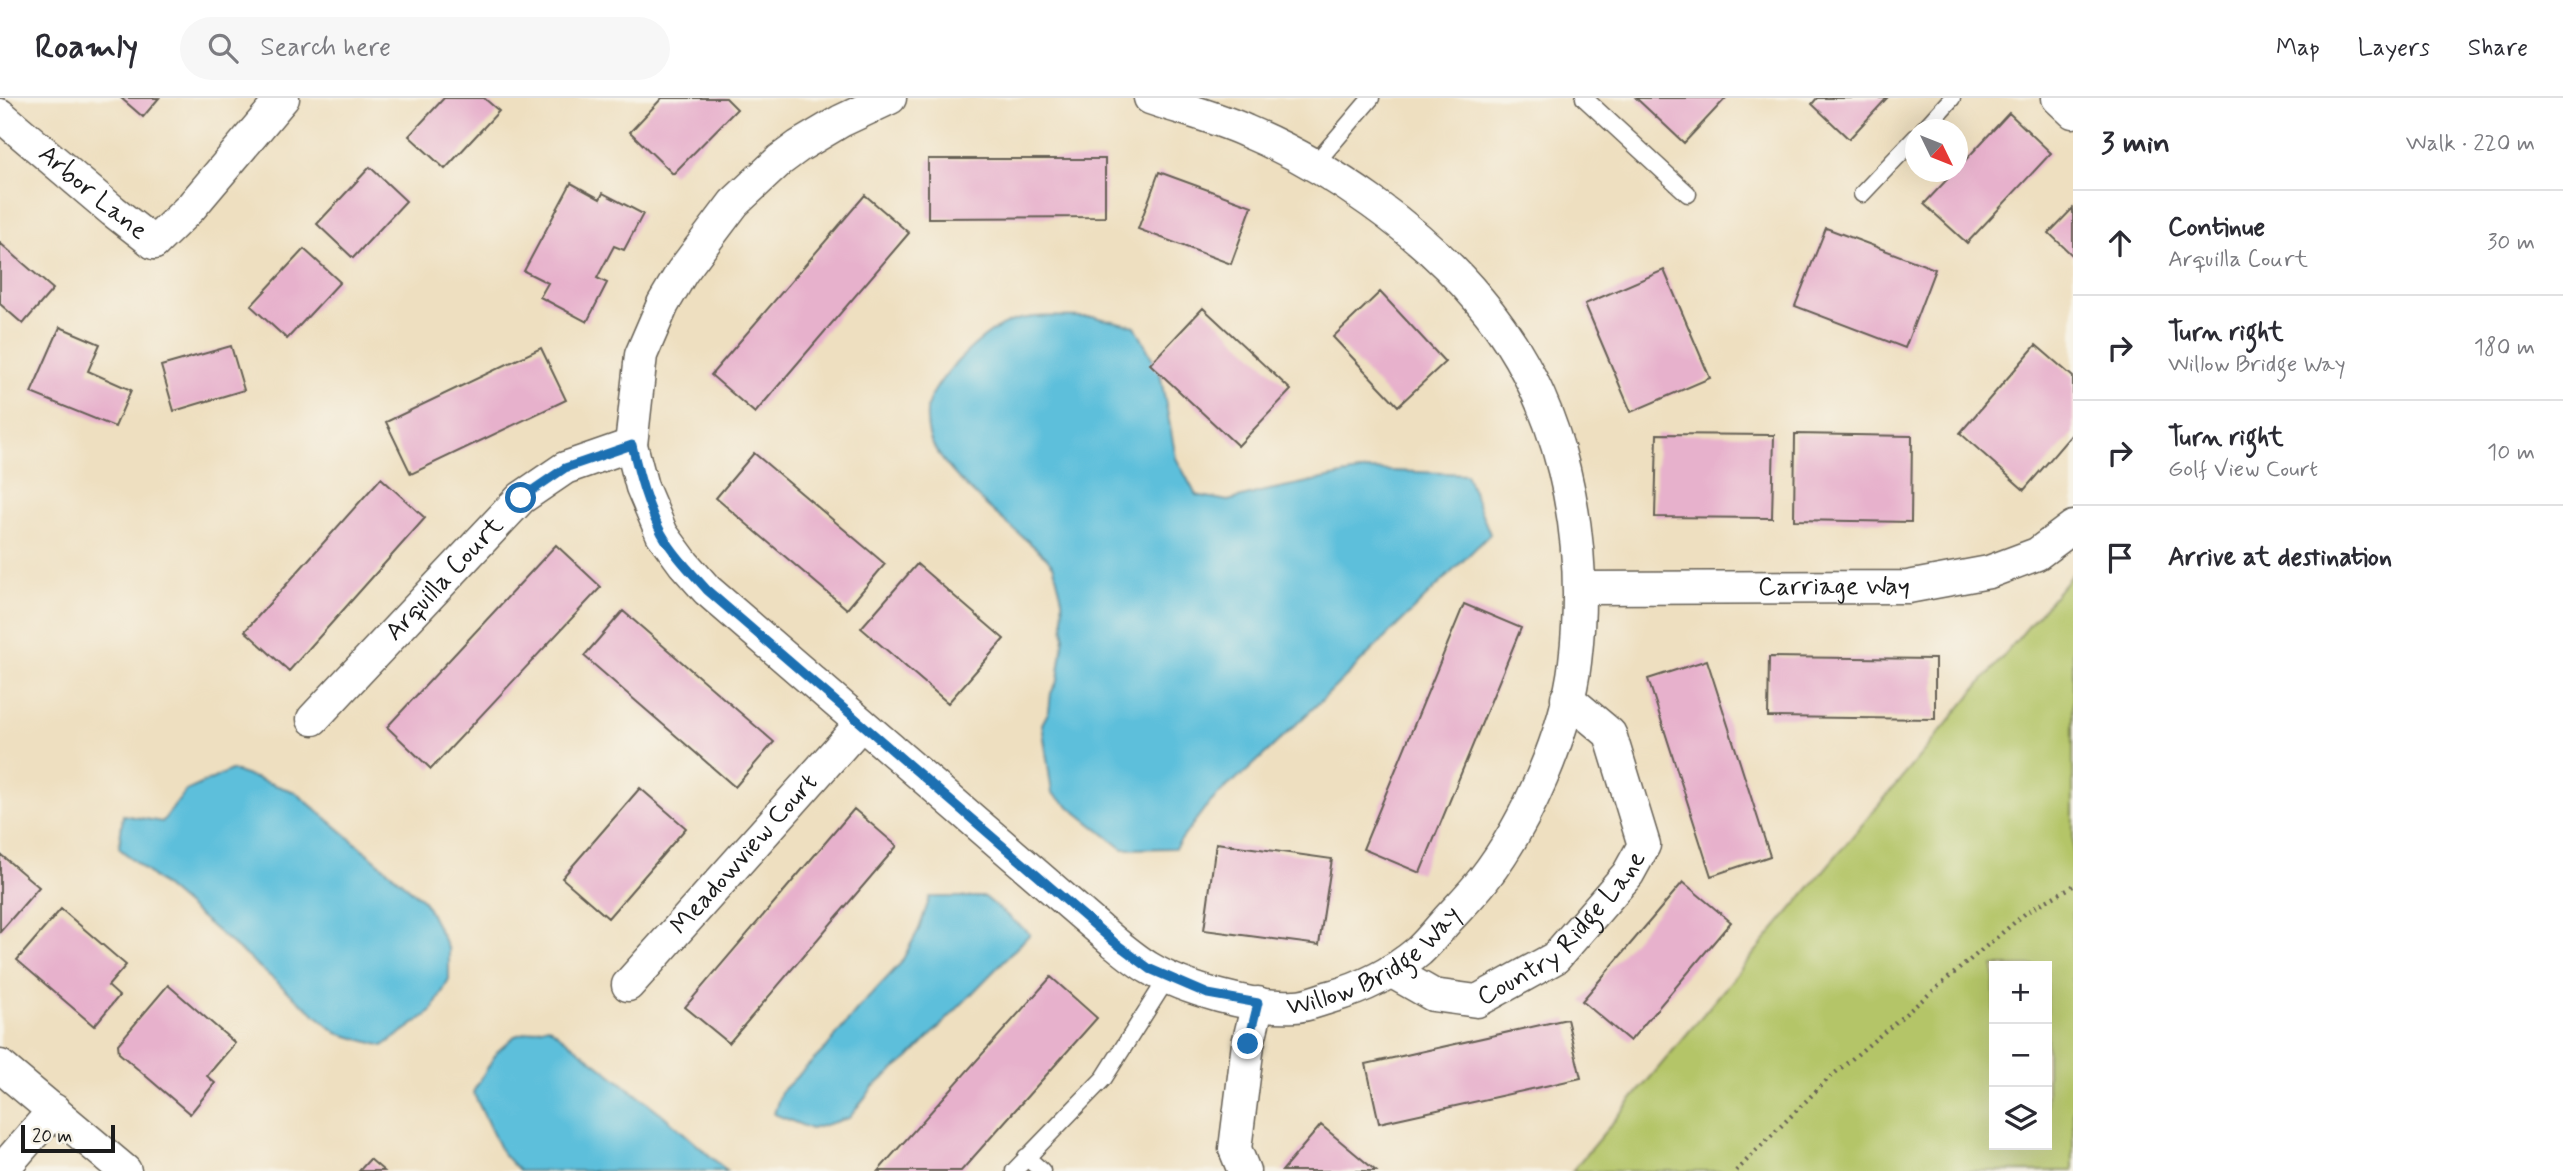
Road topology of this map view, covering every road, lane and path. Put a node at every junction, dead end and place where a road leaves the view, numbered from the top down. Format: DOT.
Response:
graph roads {
  1 [pos="283,98"];
  2 [pos="890,98"];
  3 [pos="1150,98"];
  4 [pos="1371,98"];
  5 [pos="1584,98"];
  6 [pos="1952,98"];
  7 [pos="2058,98"];
  8 [pos="2073,112"];
  9 [pos="0,115"];
  10 [pos="1933,119"];
  11 [pos="1905,149"];
  12 [pos="1314,165"];
  13 [pos="1688,194"];
  14 [pos="1862,194"];
  15 [pos="632,445"];
  16 [pos="2073,527"];
  17 [pos="1580,588"];
  18 [pos="1567,698"];
  19 [pos="313,719"];
  20 [pos="861,724"];
  21 [pos="2073,886"];
  22 [pos="1391,971"];
  23 [pos="1168,977"];
  24 [pos="628,985"];
  25 [pos="1258,1003"];
  26 [pos="0,1066"];
  27 [pos="54,1110"];
  28 [pos="1026,1157"];
  29 [pos="1,1171"];
  30 [pos="125,1171"];
  31 [pos="1014,1171"];
  32 [pos="1042,1171"];
  33 [pos="1244,1171"];
  34 [pos="1736,1171"];
  1 -- 9 [label="street, Arbor Lane"];
  2 -- 15 [label="street, Willow Bridge Way"];
  3 -- 12 [label="street, Willow Bridge Way"];
  4 -- 12 [label="lane"];
  5 -- 13 [label="lane"];
  6 -- 10 [label="lane"];
  7 -- 8 [label="street"];
  11 -- 14 [label="lane"];
  12 -- 17 [label="street, Willow Bridge Way"];
  15 -- 19 [label="street, Arquilla Court"];
  15 -- 20 [label="street, Willow Bridge Way"];
  16 -- 17 [label="street, Carriage Way"];
  17 -- 18 [label="street, Willow Bridge Way"];
  18 -- 22 [label="street, Willow Bridge Way"];
  18 -- 22 [label="street, Country Ridge Lane"];
  20 -- 23 [label="street, Willow Bridge Way"];
  20 -- 24 [label="street, Meadowview Court"];
  21 -- 34 [label="path"];
  22 -- 25 [label="street, Willow Bridge Way"];
  23 -- 25 [label="street, Willow Bridge Way"];
  23 -- 28 [label="lane"];
  25 -- 33 [label="street"];
  26 -- 27 [label="street"];
  27 -- 29 [label="street"];
  27 -- 30 [label="street"];
  28 -- 31 [label="lane"];
  28 -- 32 [label="lane"];
}
